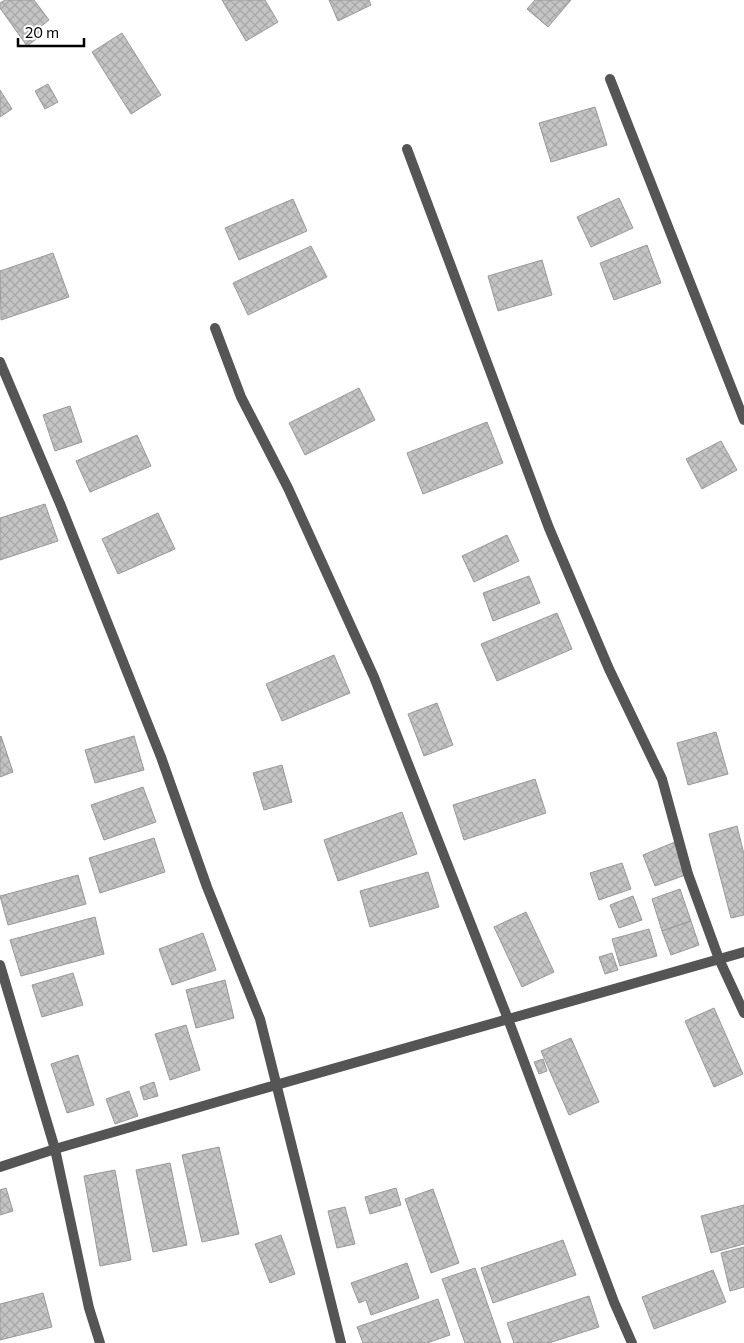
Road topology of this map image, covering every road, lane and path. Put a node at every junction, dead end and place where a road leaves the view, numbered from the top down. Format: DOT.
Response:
graph roads {
  1 [pos="610,79"];
  2 [pos="407,149"];
  3 [pos="215,328"];
  4 [pos="0,362"];
  5 [pos="744,420"];
  6 [pos="744,952"];
  7 [pos="720,959"];
  8 [pos="0,965"];
  9 [pos="744,1013"];
  10 [pos="508,1019"];
  11 [pos="276,1085"];
  12 [pos="55,1149"];
  13 [pos="0,1167"];
  14 [pos="100,1343"];
  15 [pos="342,1343"];
  16 [pos="632,1343"];
  1 -- 5 [label="street"];
  2 -- 7 [label="street"];
  3 -- 10 [label="street"];
  4 -- 11 [label="street"];
  6 -- 7 [label="street"];
  7 -- 9 [label="street"];
  7 -- 10 [label="street"];
  8 -- 12 [label="street"];
  10 -- 11 [label="street"];
  10 -- 16 [label="street"];
  11 -- 12 [label="street"];
  11 -- 15 [label="street"];
  12 -- 13 [label="street"];
  12 -- 14 [label="street"];
}
